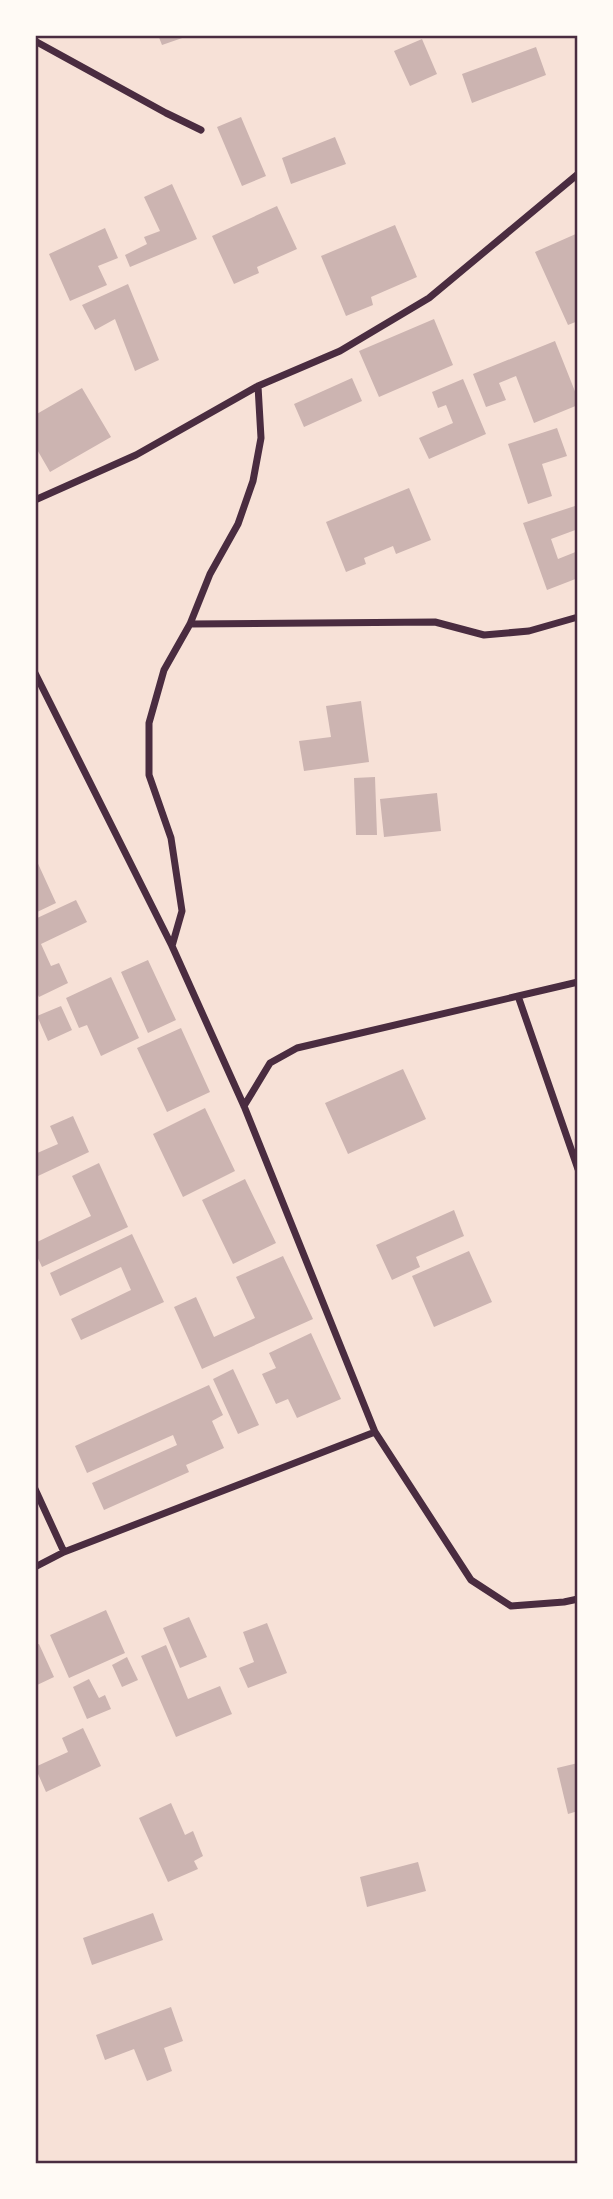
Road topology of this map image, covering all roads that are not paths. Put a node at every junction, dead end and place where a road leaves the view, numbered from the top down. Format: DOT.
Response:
graph roads {
  1 [pos="35,41"];
  2 [pos="201,130"];
  3 [pos="578,174"];
  4 [pos="258,386"];
  5 [pos="35,500"];
  6 [pos="578,617"];
  7 [pos="190,624"];
  8 [pos="35,673"];
  9 [pos="172,946"];
  10 [pos="578,982"];
  11 [pos="518,996"];
  12 [pos="244,1106"];
  13 [pos="578,1169"];
  14 [pos="375,1432"];
  15 [pos="35,1489"];
  16 [pos="64,1552"];
  17 [pos="35,1567"];
  18 [pos="578,1599"];
  1 -- 2 [label="street"];
  3 -- 4 [label="street"];
  4 -- 5 [label="street"];
  4 -- 7 [label="street"];
  6 -- 7 [label="street"];
  7 -- 9 [label="street"];
  8 -- 9 [label="street"];
  9 -- 12 [label="street"];
  10 -- 11 [label="street"];
  11 -- 12 [label="street"];
  11 -- 13 [label="street"];
  12 -- 14 [label="street"];
  14 -- 16 [label="street"];
  14 -- 18 [label="street"];
  15 -- 16 [label="street"];
  16 -- 17 [label="street"];
}
